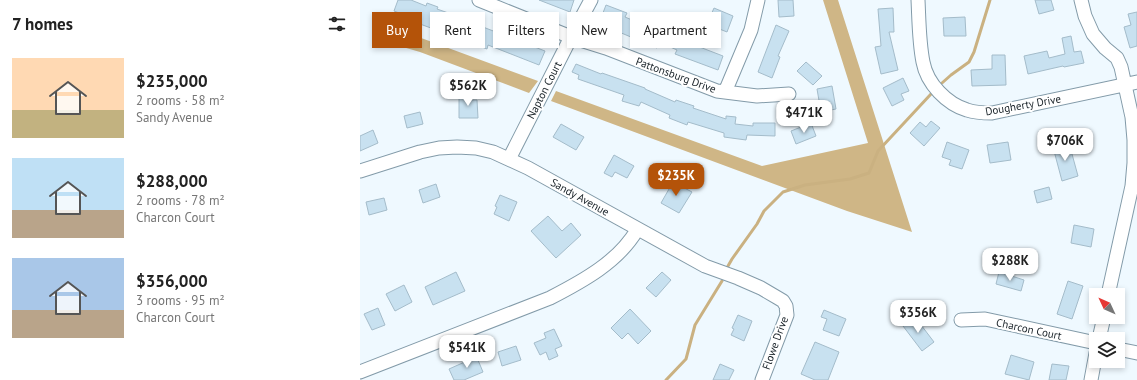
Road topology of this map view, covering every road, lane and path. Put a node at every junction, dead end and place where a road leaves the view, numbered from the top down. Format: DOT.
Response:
graph roads {
  1 [pos="479,0"];
  2 [pos="591,0"];
  3 [pos="758,0"];
  4 [pos="918,0"];
  5 [pos="1082,0"];
  6 [pos="584,12"];
  7 [pos="567,36"];
  8 [pos="567,43"];
  9 [pos="606,48"];
  10 [pos="1131,84"];
  11 [pos="725,92"];
  12 [pos="789,94"];
  13 [pos="509,159"];
  14 [pos="360,171"];
  15 [pos="637,230"];
  16 [pos="1110,288"];
  17 [pos="786,306"];
  18 [pos="961,320"];
  19 [pos="1089,342"];
  20 [pos="1125,350"];
  21 [pos="1137,353"];
  22 [pos="1093,368"];
  23 [pos="362,374"];
  24 [pos="762,380"];
  25 [pos="1091,380"];
  1 -- 7 [label="street, Pattonsburg Drive"];
  2 -- 6 [label="street, Napton Court"];
  3 -- 11 [label="street"];
  4 -- 10 [label="street, Dougherty Drive"];
  5 -- 10 [label="street"];
  8 -- 13 [label="street, Napton Court"];
  9 -- 11 [label="street, Pattonsburg Drive"];
  10 -- 16 [label="street"];
  11 -- 12 [label="street, Pattonsburg Drive"];
  13 -- 14 [label="street, Sandy Avenue"];
  13 -- 15 [label="street, Sandy Avenue"];
  15 -- 17 [label="street, Sandy Avenue"];
  15 -- 23 [label="street"];
  17 -- 24 [label="street, Flowe Drive"];
  18 -- 19 [label="street, Charcon Court"];
  20 -- 21 [label="street"];
  22 -- 25 [label="street"];
}
